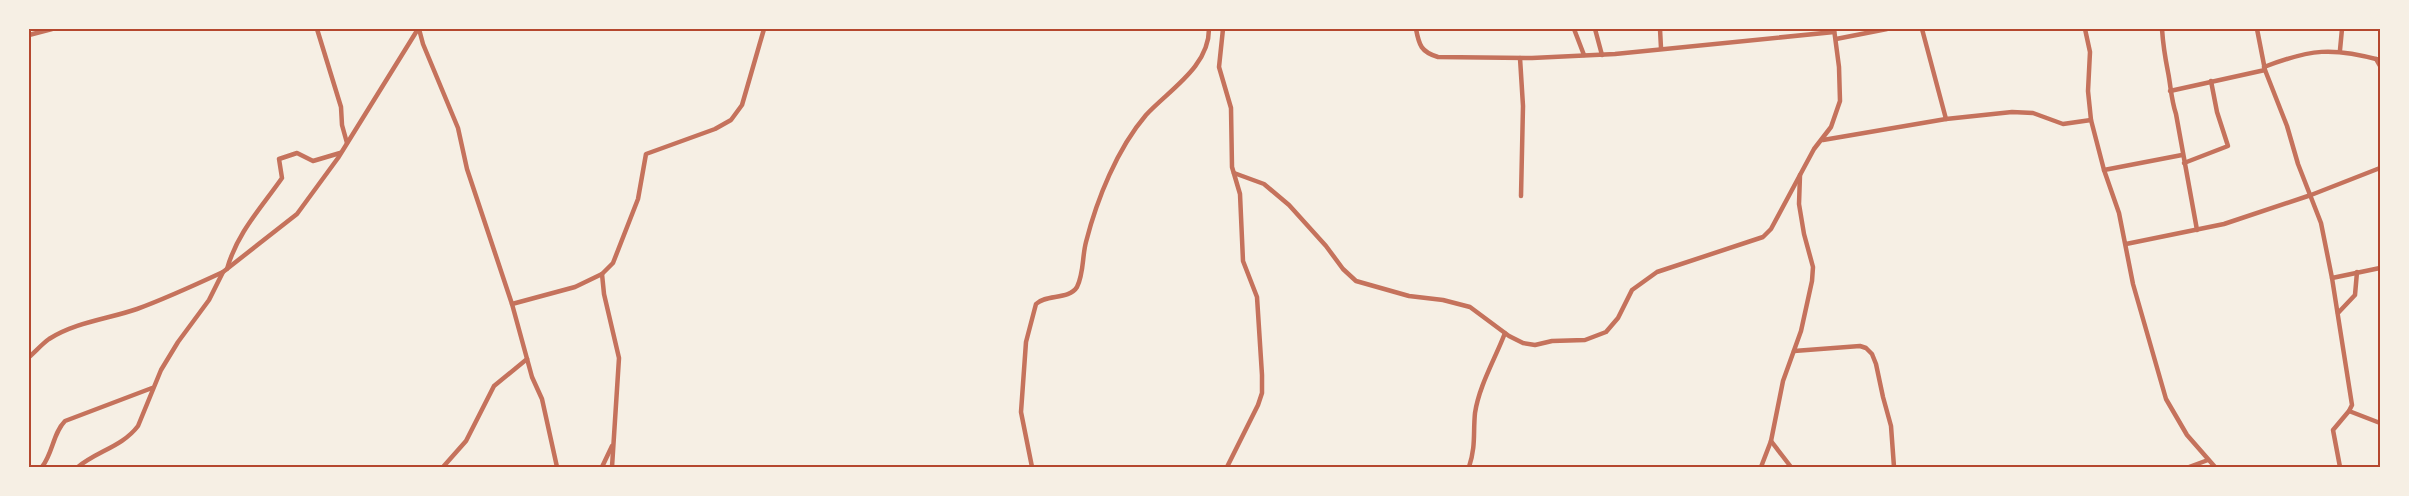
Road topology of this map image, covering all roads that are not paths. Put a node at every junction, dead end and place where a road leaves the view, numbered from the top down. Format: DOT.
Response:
graph roads {
  1 [pos="52,29"];
  2 [pos="317,29"];
  3 [pos="419,29"];
  4 [pos="764,29"];
  5 [pos="1209,29"];
  6 [pos="1224,29"];
  7 [pos="1416,29"];
  8 [pos="1574,29"];
  9 [pos="1595,29"];
  10 [pos="1660,29"];
  11 [pos="1887,29"];
  12 [pos="1922,29"];
  13 [pos="2085,29"];
  14 [pos="2162,29"];
  15 [pos="2257,29"];
  16 [pos="2342,29"];
  17 [pos="1834,30"];
  18 [pos="29,36"];
  19 [pos="1836,39"];
  20 [pos="1661,48"];
  21 [pos="2340,50"];
  22 [pos="1602,54"];
  23 [pos="1584,55"];
  24 [pos="1520,58"];
  25 [pos="2378,59"];
  26 [pos="2380,66"];
  27 [pos="2265,69"];
  28 [pos="2211,81"];
  29 [pos="2170,91"];
  30 [pos="1946,119"];
  31 [pos="2092,120"];
  32 [pos="1823,140"];
  33 [pos="348,143"];
  34 [pos="342,152"];
  35 [pos="2182,155"];
  36 [pos="2184,163"];
  37 [pos="2380,168"];
  38 [pos="2104,170"];
  39 [pos="1234,173"];
  40 [pos="1800,175"];
  41 [pos="2311,195"];
  42 [pos="1522,196"];
  43 [pos="2197,230"];
  44 [pos="2126,244"];
  45 [pos="2380,268"];
  46 [pos="225,270"];
  47 [pos="2357,272"];
  48 [pos="602,274"];
  49 [pos="2332,278"];
  50 [pos="512,304"];
  51 [pos="2338,313"];
  52 [pos="1506,333"];
  53 [pos="1794,350"];
  54 [pos="29,357"];
  55 [pos="527,359"];
  56 [pos="152,388"];
  57 [pos="2349,411"];
  58 [pos="2380,423"];
  59 [pos="1771,441"];
  60 [pos="613,445"];
  61 [pos="2208,460"];
  62 [pos="42,467"];
  63 [pos="78,467"];
  64 [pos="443,467"];
  65 [pos="557,467"];
  66 [pos="602,467"];
  67 [pos="612,467"];
  68 [pos="1032,467"];
  69 [pos="1227,467"];
  70 [pos="1469,467"];
  71 [pos="1761,467"];
  72 [pos="1791,467"];
  73 [pos="1894,467"];
  74 [pos="2189,467"];
  75 [pos="2215,467"];
  76 [pos="2340,467"];
  1 -- 18 [label="street"];
  2 -- 33 [label="street"];
  3 -- 33 [label="street"];
  3 -- 50 [label="street"];
  4 -- 48 [label="street"];
  5 -- 68 [label="street"];
  6 -- 39 [label="street"];
  7 -- 24 [label="street"];
  8 -- 23 [label="street"];
  9 -- 22 [label="street"];
  10 -- 20 [label="street"];
  11 -- 19 [label="street"];
  12 -- 30 [label="street"];
  13 -- 31 [label="street"];
  14 -- 29 [label="street"];
  15 -- 27 [label="street"];
  16 -- 21 [label="street"];
  17 -- 19 [label="street"];
  17 -- 20 [label="street"];
  19 -- 32 [label="street"];
  20 -- 22 [label="street"];
  21 -- 25 [label="street"];
  21 -- 27 [label="street"];
  22 -- 23 [label="street"];
  23 -- 24 [label="street"];
  24 -- 42 [label="street"];
  25 -- 26 [label="street"];
  27 -- 28 [label="street"];
  27 -- 41 [label="street"];
  28 -- 29 [label="street"];
  28 -- 36 [label="street"];
  29 -- 35 [label="street"];
  30 -- 31 [label="street"];
  30 -- 32 [label="street"];
  31 -- 38 [label="street"];
  32 -- 40 [label="street"];
  33 -- 34 [label="street"];
  34 -- 46 [label="street"];
  34 -- 46 [label="street"];
  35 -- 36 [label="street"];
  35 -- 38 [label="street"];
  36 -- 43 [label="street"];
  37 -- 41 [label="street"];
  38 -- 44 [label="street"];
  39 -- 52 [label="street"];
  39 -- 69 [label="street"];
  40 -- 52 [label="street"];
  40 -- 53 [label="street"];
  41 -- 43 [label="street"];
  41 -- 49 [label="street"];
  43 -- 44 [label="street"];
  44 -- 61 [label="street"];
  45 -- 47 [label="street"];
  46 -- 54 [label="street"];
  46 -- 56 [label="street"];
  47 -- 49 [label="street"];
  47 -- 51 [label="street"];
  48 -- 50 [label="street"];
  48 -- 60 [label="street"];
  49 -- 51 [label="street"];
  50 -- 55 [label="street"];
  51 -- 57 [label="street"];
  52 -- 70 [label="street"];
  53 -- 59 [label="street"];
  53 -- 73 [label="street"];
  55 -- 64 [label="street"];
  55 -- 65 [label="street"];
  56 -- 62 [label="street"];
  56 -- 63 [label="street"];
  57 -- 58 [label="street"];
  57 -- 76 [label="street"];
  59 -- 71 [label="street"];
  59 -- 72 [label="street"];
  60 -- 66 [label="street"];
  60 -- 67 [label="street"];
  61 -- 74 [label="street"];
  61 -- 75 [label="street"];
}
